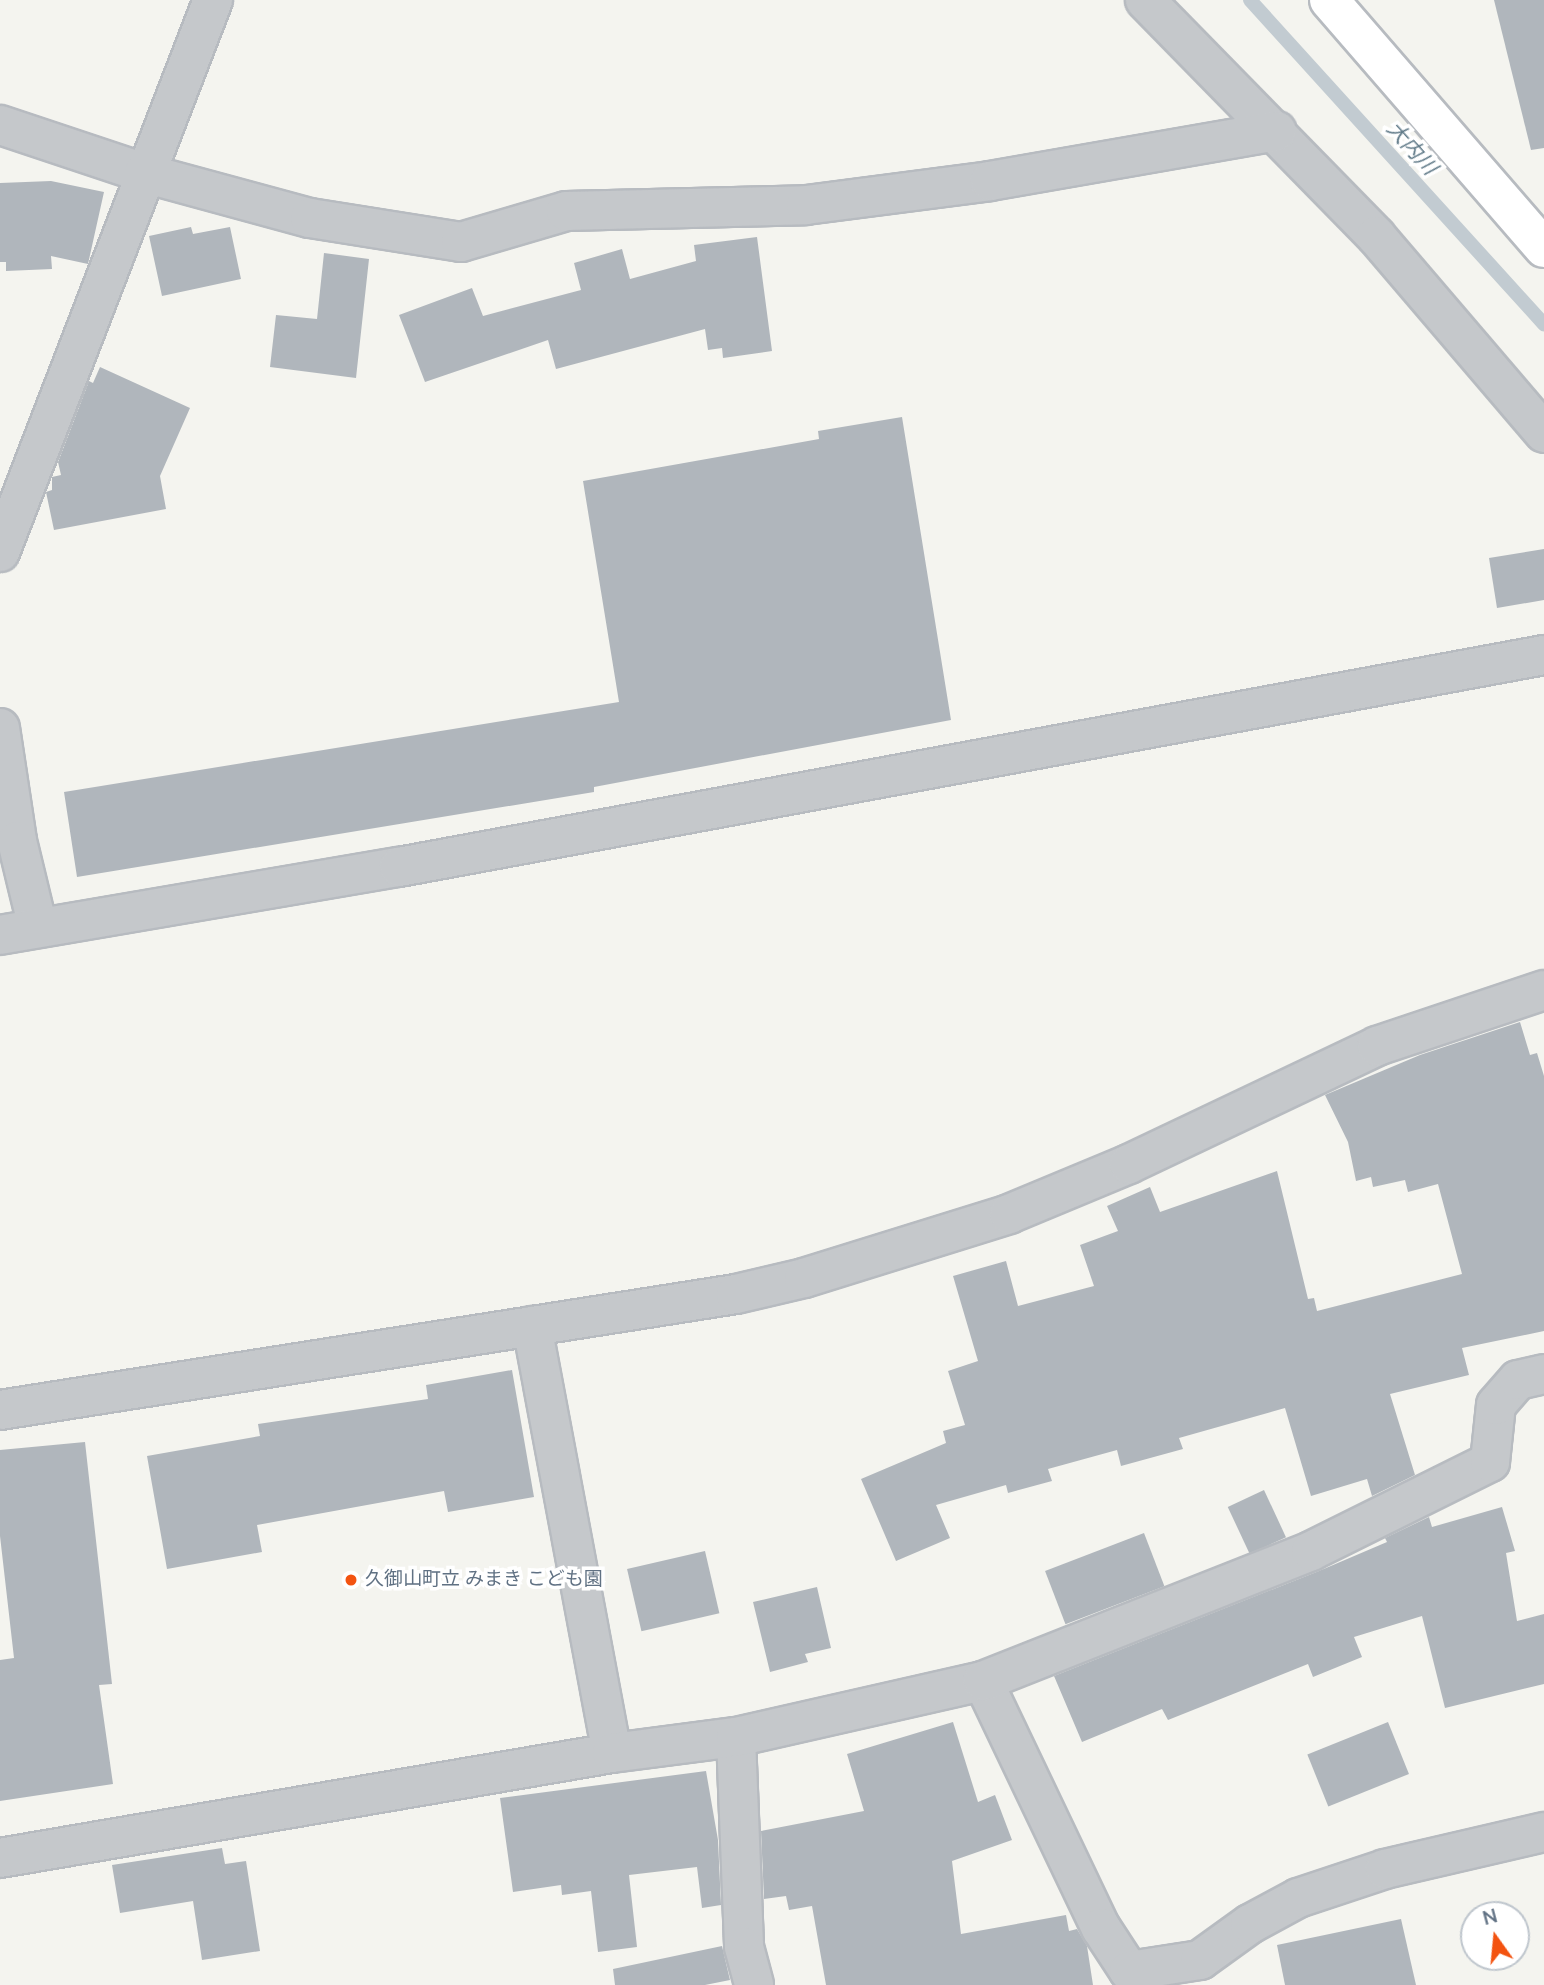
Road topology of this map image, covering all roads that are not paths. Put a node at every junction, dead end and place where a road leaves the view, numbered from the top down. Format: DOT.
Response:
graph roads {
  1 [pos="213,0"];
  2 [pos="1145,0"];
  3 [pos="1329,0"];
  4 [pos="0,125"];
  5 [pos="1276,131"];
  6 [pos="144,173"];
  7 [pos="1544,248"];
  8 [pos="1544,433"];
  9 [pos="0,552"];
  10 [pos="1544,655"];
  11 [pos="0,728"];
  12 [pos="38,929"];
  13 [pos="0,935"];
  14 [pos="1544,990"];
  15 [pos="532,1326"];
  16 [pos="1544,1374"];
  17 [pos="0,1410"];
  18 [pos="983,1681"];
  19 [pos="736,1737"];
  20 [pos="612,1753"];
  21 [pos="1544,1832"];
  22 [pos="0,1858"];
  23 [pos="1206,1972"];
  24 [pos="754,1985"];
  1 -- 6 [label="street"];
  2 -- 5 [label="street"];
  3 -- 7 [label="street"];
  4 -- 6 [label="street"];
  5 -- 6 [label="street"];
  5 -- 8 [label="street"];
  6 -- 9 [label="street"];
  10 -- 12 [label="street"];
  11 -- 12 [label="street"];
  12 -- 13 [label="street"];
  14 -- 15 [label="street"];
  15 -- 17 [label="street"];
  15 -- 20 [label="street"];
  16 -- 18 [label="street"];
  18 -- 19 [label="street"];
  18 -- 23 [label="street"];
  19 -- 20 [label="street"];
  19 -- 24 [label="street"];
  20 -- 22 [label="street"];
  21 -- 23 [label="street"];
}
